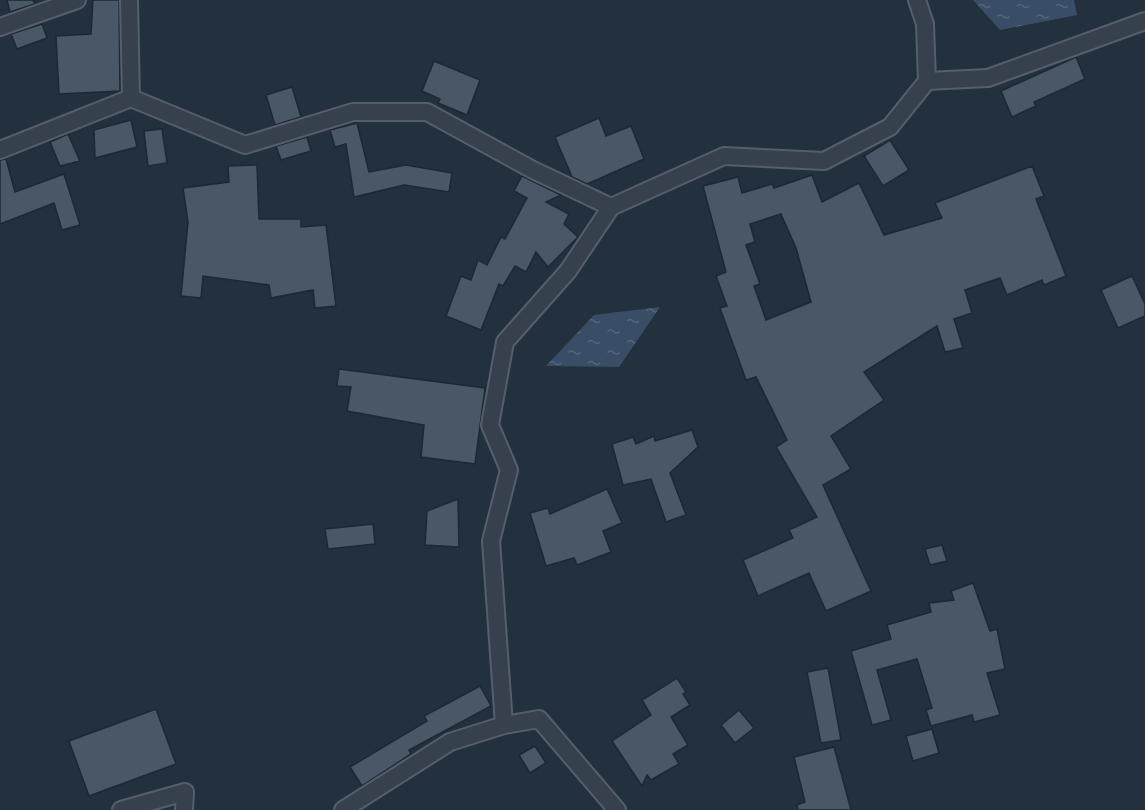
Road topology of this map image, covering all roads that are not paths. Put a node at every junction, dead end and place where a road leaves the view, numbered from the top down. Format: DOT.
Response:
graph roads {
  1 [pos="77,0"];
  2 [pos="129,0"];
  3 [pos="917,0"];
  4 [pos="1145,21"];
  5 [pos="0,27"];
  6 [pos="927,81"];
  7 [pos="130,98"];
  8 [pos="0,150"];
  9 [pos="610,207"];
  10 [pos="504,725"];
  11 [pos="121,810"];
  12 [pos="184,810"];
  13 [pos="343,810"];
  14 [pos="617,810"];
  1 -- 5 [label="street"];
  2 -- 7 [label="street"];
  3 -- 6 [label="street"];
  4 -- 6 [label="street"];
  6 -- 9 [label="street"];
  7 -- 8 [label="street"];
  7 -- 9 [label="street"];
  9 -- 10 [label="street"];
  10 -- 13 [label="street"];
  10 -- 14 [label="street"];
  11 -- 12 [label="street"];
}
